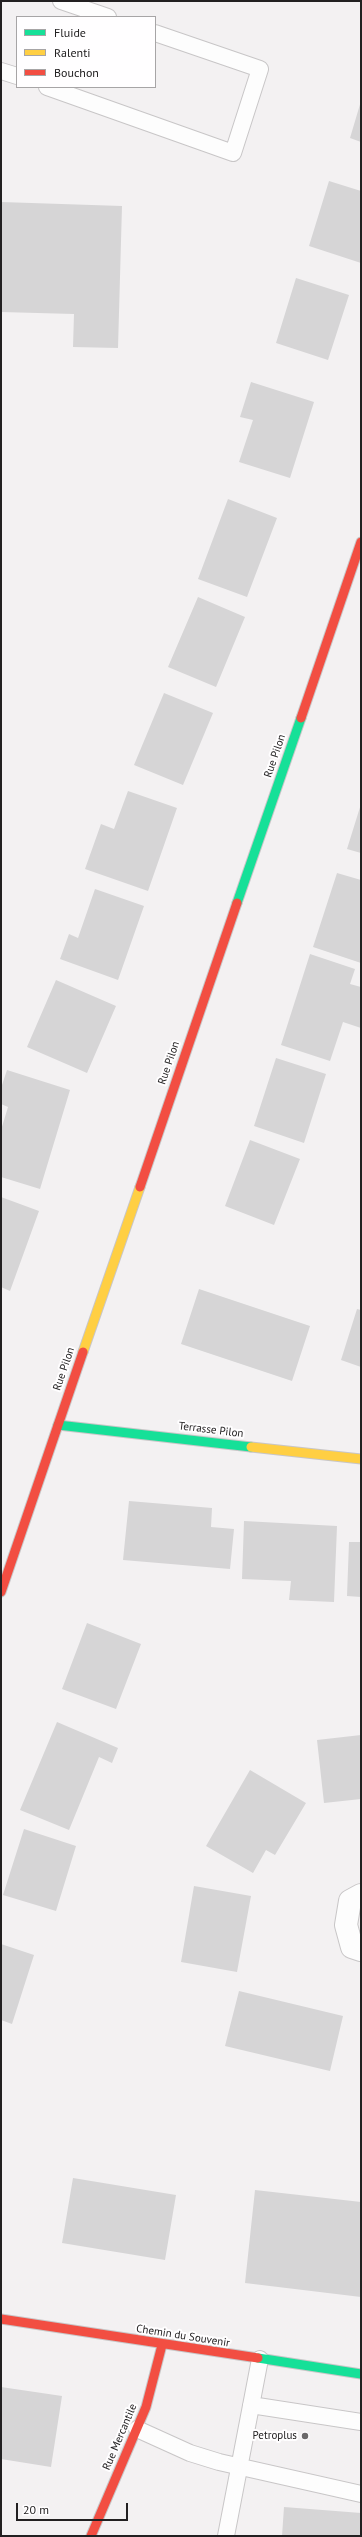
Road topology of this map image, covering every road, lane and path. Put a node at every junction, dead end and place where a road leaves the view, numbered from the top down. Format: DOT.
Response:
graph roads {
  1 [pos="61,1"];
  2 [pos="105,16"];
  3 [pos="156,33"];
  4 [pos="1,71"];
  5 [pos="16,76"];
  6 [pos="50,88"];
  7 [pos="361,542"];
  8 [pos="58,1425"];
  9 [pos="361,1459"];
  10 [pos="1,1592"];
  11 [pos="361,1895"];
  12 [pos="361,1950"];
  13 [pos="1,2319"];
  14 [pos="162,2345"];
  15 [pos="260,2359"];
  16 [pos="361,2374"];
  17 [pos="251,2405"];
  18 [pos="361,2422"];
  19 [pos="137,2429"];
  20 [pos="240,2468"];
  21 [pos="361,2494"];
  22 [pos="90,2536"];
  23 [pos="226,2536"];
  1 -- 2 [label="lane"];
  3 -- 6 [label="lane"];
  4 -- 5 [label="lane"];
  7 -- 8 [label="street, Rue Pilon"];
  8 -- 9 [label="street, Terrasse Pilon"];
  8 -- 10 [label="street, Rue Pilon"];
  11 -- 12 [label="street"];
  13 -- 14 [label="street, Chemin du Souvenir"];
  14 -- 15 [label="street, Chemin du Souvenir"];
  14 -- 19 [label="street, Rue Mercantile"];
  15 -- 16 [label="street, Chemin du Souvenir"];
  15 -- 17 [label="lane"];
  17 -- 18 [label="lane"];
  17 -- 20 [label="lane"];
  19 -- 20 [label="lane"];
  19 -- 22 [label="street, Rue Mercantile"];
  20 -- 21 [label="lane"];
  20 -- 23 [label="lane"];
}
